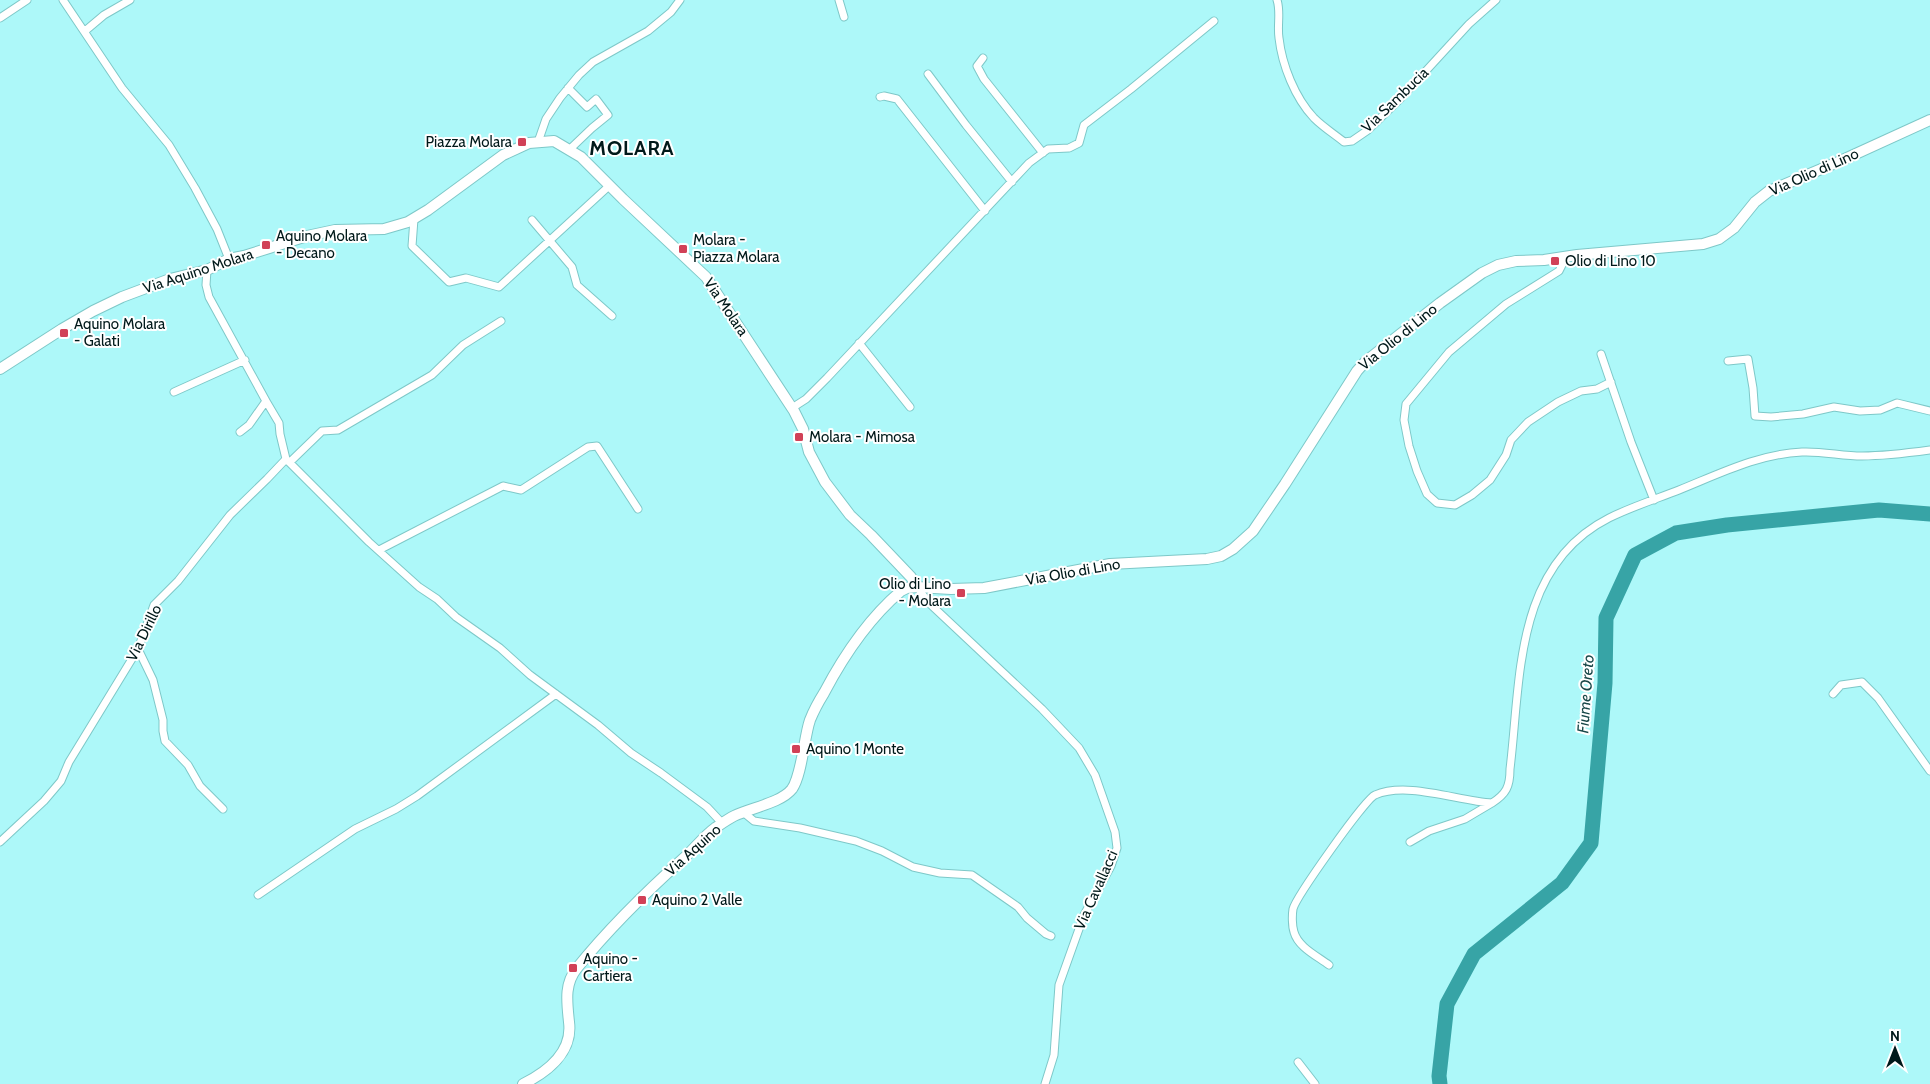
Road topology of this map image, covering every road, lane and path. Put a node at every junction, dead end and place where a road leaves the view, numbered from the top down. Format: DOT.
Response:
graph roads {
  1 [pos="27,0"];
  2 [pos="63,0"];
  3 [pos="130,0"];
  4 [pos="680,0"];
  5 [pos="838,0"];
  6 [pos="1277,0"];
  7 [pos="1494,1"];
  8 [pos="844,17"];
  9 [pos="0,18"];
  10 [pos="1214,21"];
  11 [pos="85,30"];
  12 [pos="982,58"];
  13 [pos="928,74"];
  14 [pos="568,88"];
  15 [pos="880,98"];
  16 [pos="1930,120"];
  17 [pos="538,142"];
  18 [pos="569,150"];
  19 [pos="1043,153"];
  20 [pos="1012,182"];
  21 [pos="609,186"];
  22 [pos="985,211"];
  23 [pos="414,219"];
  24 [pos="532,220"];
  25 [pos="550,240"];
  26 [pos="1566,256"];
  27 [pos="229,259"];
  28 [pos="207,270"];
  29 [pos="612,316"];
  30 [pos="501,321"];
  31 [pos="859,342"];
  32 [pos="1601,354"];
  33 [pos="245,360"];
  34 [pos="1728,361"];
  35 [pos="0,370"];
  36 [pos="1611,382"];
  37 [pos="174,392"];
  38 [pos="266,401"];
  39 [pos="910,407"];
  40 [pos="792,408"];
  41 [pos="1930,411"];
  42 [pos="240,432"];
  43 [pos="1930,450"];
  44 [pos="288,460"];
  45 [pos="1654,500"];
  46 [pos="638,509"];
  47 [pos="379,550"];
  48 [pos="917,587"];
  49 [pos="138,649"];
  50 [pos="556,694"];
  51 [pos="1833,694"];
  52 [pos="1930,771"];
  53 [pos="1492,803"];
  54 [pos="223,809"];
  55 [pos="743,812"];
  56 [pos="722,823"];
  57 [pos="0,842"];
  58 [pos="1410,842"];
  59 [pos="258,895"];
  60 [pos="1051,936"];
  61 [pos="1329,965"];
  62 [pos="1298,1062"];
  63 [pos="523,1084"];
  64 [pos="1046,1084"];
  65 [pos="1315,1084"];
  1 -- 9 [label="street"];
  2 -- 11 [label="street"];
  3 -- 11 [label="street"];
  4 -- 14 [label="street"];
  5 -- 8 [label="street"];
  6 -- 7 [label="street, Via Sambucia"];
  10 -- 19 [label="street"];
  11 -- 27 [label="street"];
  12 -- 19 [label="street"];
  13 -- 20 [label="street"];
  14 -- 17 [label="street"];
  14 -- 18 [label="street"];
  15 -- 22 [label="street"];
  16 -- 26 [label="street, Via Olio di Lino"];
  17 -- 18 [label="street, Via Molara"];
  17 -- 23 [label="street, Via Aquino Molara"];
  18 -- 21 [label="street, Via Molara"];
  19 -- 20 [label="street"];
  20 -- 22 [label="street"];
  21 -- 25 [label="street"];
  21 -- 40 [label="street, Via Molara"];
  22 -- 31 [label="street"];
  23 -- 25 [label="street"];
  23 -- 27 [label="street, Via Aquino Molara"];
  24 -- 25 [label="street"];
  25 -- 29 [label="street"];
  26 -- 36 [label="street"];
  26 -- 48 [label="street, Via Olio di Lino"];
  27 -- 28 [label="street, Via Aquino Molara"];
  28 -- 33 [label="street"];
  28 -- 35 [label="street, Via Aquino Molara"];
  30 -- 44 [label="street, Via Dirillo"];
  31 -- 39 [label="street"];
  31 -- 40 [label="street"];
  32 -- 36 [label="street"];
  33 -- 37 [label="street"];
  33 -- 38 [label="street"];
  34 -- 41 [label="street"];
  36 -- 45 [label="street"];
  38 -- 42 [label="street"];
  38 -- 44 [label="street"];
  40 -- 48 [label="street, Via Molara"];
  43 -- 45 [label="street"];
  44 -- 47 [label="street"];
  44 -- 49 [label="street, Via Dirillo"];
  45 -- 53 [label="street"];
  46 -- 47 [label="street"];
  47 -- 50 [label="street"];
  48 -- 55 [label="street, Via Aquino"];
  48 -- 64 [label="street, Via Cavallacci"];
  49 -- 54 [label="street"];
  49 -- 57 [label="street, Via Dirillo"];
  50 -- 56 [label="street"];
  50 -- 59 [label="street"];
  51 -- 52 [label="street"];
  53 -- 58 [label="street"];
  53 -- 61 [label="street"];
  55 -- 56 [label="street, Via Aquino"];
  55 -- 60 [label="street"];
  56 -- 63 [label="street, Via Aquino"];
  62 -- 65 [label="street"];
}
